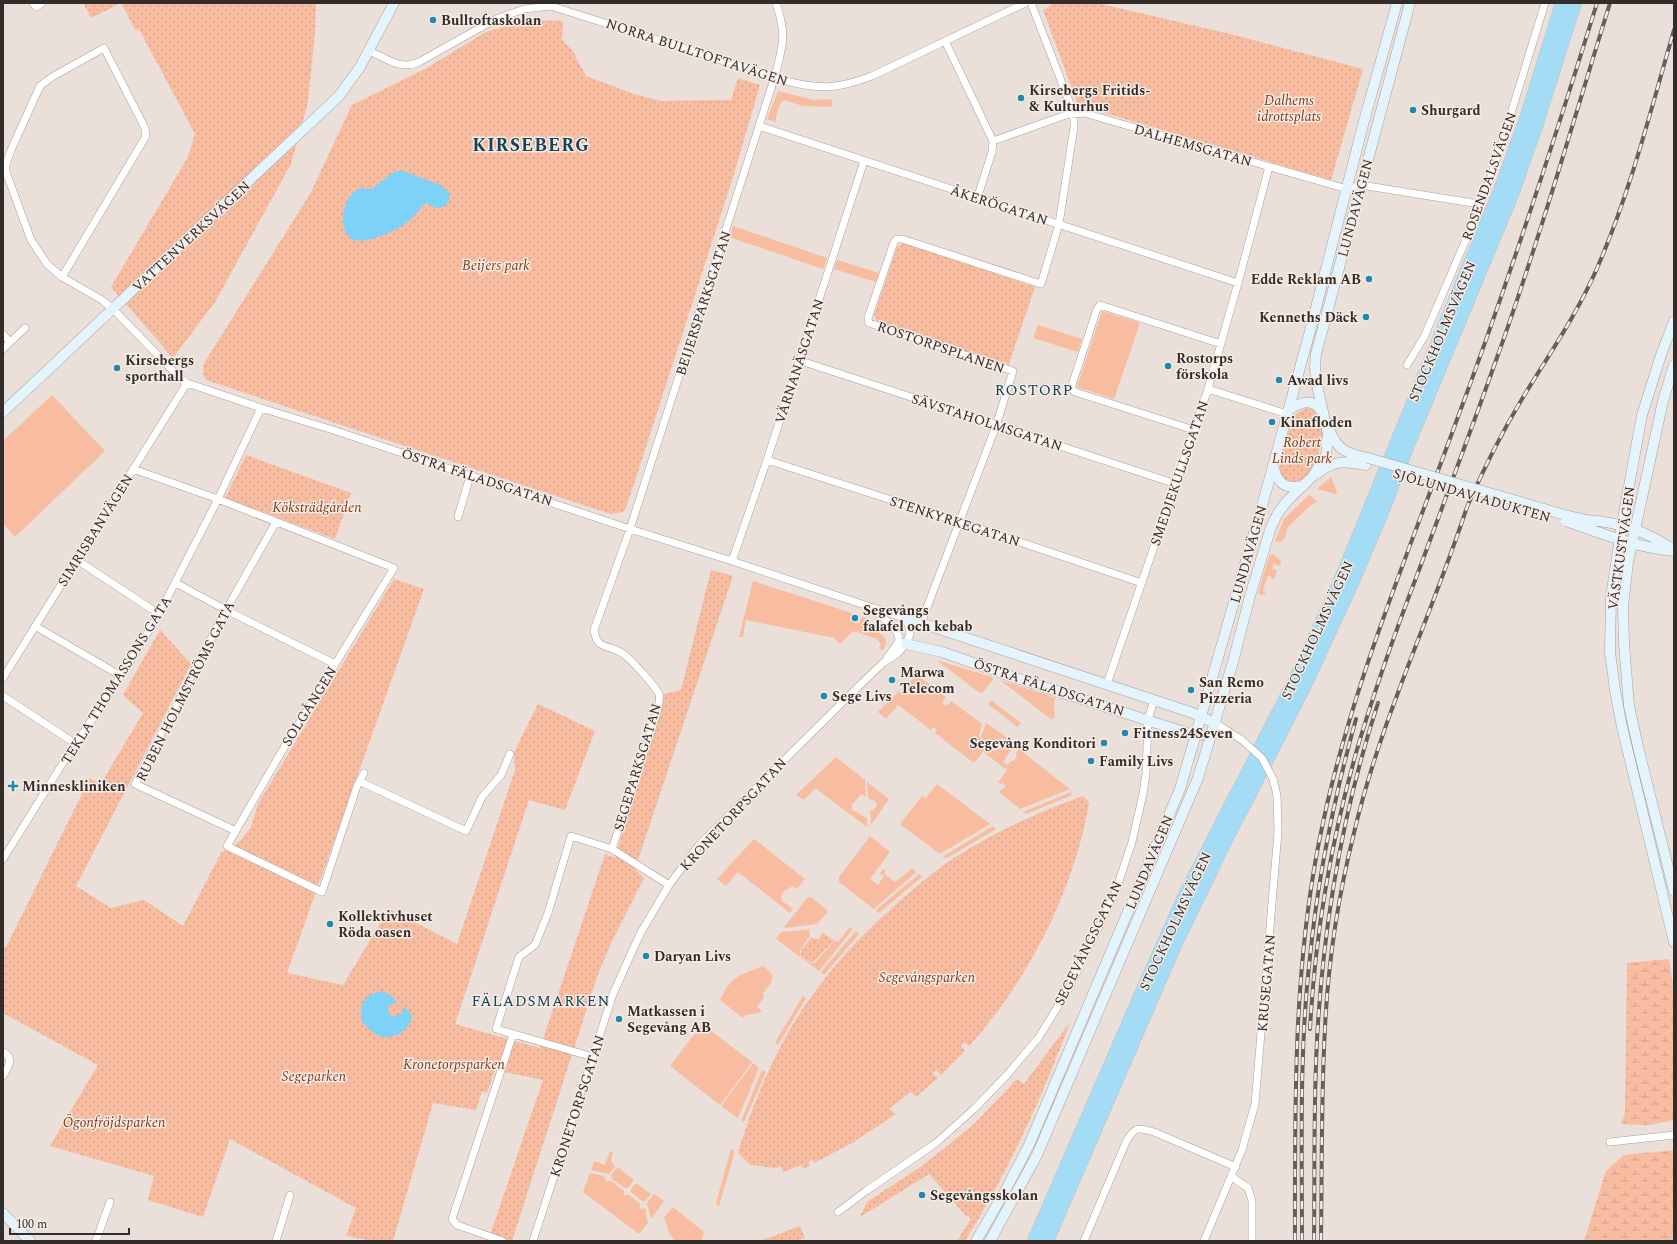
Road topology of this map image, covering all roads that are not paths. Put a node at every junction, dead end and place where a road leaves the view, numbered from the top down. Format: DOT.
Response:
graph roads {
  1 [pos="33,3"];
  2 [pos="42,3"];
  3 [pos="394,3"];
  4 [pos="776,3"];
  5 [pos="1025,3"];
  6 [pos="1031,3"];
  7 [pos="1397,3"];
  8 [pos="1410,3"];
  9 [pos="1545,3"];
  10 [pos="1562,3"];
  11 [pos="1575,3"];
  12 [pos="551,5"];
  13 [pos="945,41"];
  14 [pos="369,51"];
  15 [pos="775,76"];
  16 [pos="1074,114"];
  17 [pos="759,126"];
  18 [pos="993,141"];
  19 [pos="864,161"];
  20 [pos="1269,167"];
  21 [pos="1361,184"];
  22 [pos="1347,189"];
  23 [pos="977,199"];
  24 [pos="1480,204"];
  25 [pos="1059,224"];
  26 [pos="62,277"];
  27 [pos="1238,284"];
  28 [pos="113,309"];
  29 [pos="1674,321"];
  30 [pos="25,328"];
  31 [pos="3,334"];
  32 [pos="10,342"];
  33 [pos="1221,344"];
  34 [pos="3,349"];
  35 [pos="798,360"];
  36 [pos="1407,365"];
  37 [pos="1674,365"];
  38 [pos="187,383"];
  39 [pos="1208,389"];
  40 [pos="261,408"];
  41 [pos="3,412"];
  42 [pos="1287,412"];
  43 [pos="1323,414"];
  44 [pos="1327,425"];
  45 [pos="996,426"];
  46 [pos="1194,430"];
  47 [pos="767,460"];
  48 [pos="1367,462"];
  49 [pos="1273,465"];
  50 [pos="133,469"];
  51 [pos="470,476"];
  52 [pos="1313,476"];
  53 [pos="1176,484"];
  54 [pos="1303,486"];
  55 [pos="218,500"];
  56 [pos="458,517"];
  57 [pos="276,522"];
  58 [pos="960,522"];
  59 [pos="1585,523"];
  60 [pos="1622,524"];
  61 [pos="630,529"];
  62 [pos="1636,530"];
  63 [pos="1619,540"];
  64 [pos="1633,544"];
  65 [pos="1674,550"];
  66 [pos="77,560"];
  67 [pos="732,561"];
  68 [pos="176,583"];
  69 [pos="1142,583"];
  70 [pos="866,605"];
  71 [pos="226,610"];
  72 [pos="159,614"];
  73 [pos="905,619"];
  74 [pos="921,623"];
  75 [pos="35,626"];
  76 [pos="895,628"];
  77 [pos="902,642"];
  78 [pos="335,664"];
  79 [pos="121,676"];
  80 [pos="3,678"];
  81 [pos="1107,684"];
  82 [pos="3,696"];
  83 [pos="1154,700"];
  84 [pos="1202,716"];
  85 [pos="1148,720"];
  86 [pos="1215,723"];
  87 [pos="1212,734"];
  88 [pos="1231,734"];
  89 [pos="1196,736"];
  90 [pos="76,744"];
  91 [pos="510,754"];
  92 [pos="364,773"];
  93 [pos="361,782"];
  94 [pos="236,831"];
  95 [pos="612,850"];
  96 [pos="3,859"];
  97 [pos="669,885"];
  98 [pos="1674,890"];
  99 [pos="1674,942"];
  100 [pos="512,1034"];
  101 [pos="3,1052"];
  102 [pos="593,1057"];
  103 [pos="3,1076"];
  104 [pos="1674,1135"];
  105 [pos="1610,1142"];
  106 [pos="1080,1164"];
  107 [pos="1236,1167"];
  108 [pos="1232,1177"];
  109 [pos="290,1195"];
  110 [pos="110,1202"];
  111 [pos="838,1212"];
  112 [pos="3,1213"];
  113 [pos="30,1241"];
  114 [pos="96,1241"];
  115 [pos="276,1241"];
  116 [pos="503,1241"];
  117 [pos="533,1241"];
  118 [pos="976,1241"];
  119 [pos="990,1241"];
  120 [pos="1034,1241"];
  121 [pos="1047,1241"];
  122 [pos="1051,1241"];
  123 [pos="1084,1241"];
  124 [pos="1204,1241"];
  125 [pos="1252,1241"];
  1 -- 2 [label="street"];
  3 -- 14 [label="main road, VATTENVERKSVÄGEN"];
  4 -- 15 [label="street, BEIJERSPARKSGATAN"];
  5 -- 13 [label="street, NORRA BULLTOFTAVÄGEN"];
  6 -- 16 [label="street"];
  7 -- 22 [label="main road, LUNDAVÄGEN"];
  8 -- 21 [label="main road, LUNDAVÄGEN"];
  9 -- 24 [label="street, ROSENDALSVÄGEN"];
  10 -- 120 [label="highway, STOCKHOLMSVÄGEN"];
  11 -- 106 [label="highway, STOCKHOLMSVÄGEN"];
  12 -- 14 [label="street, NORRA BULLTOFTAVÄGEN"];
  12 -- 15 [label="street, NORRA BULLTOFTAVÄGEN"];
  13 -- 15 [label="street, NORRA BULLTOFTAVÄGEN"];
  13 -- 18 [label="street"];
  14 -- 28 [label="main road, VATTENVERKSVÄGEN"];
  15 -- 17 [label="street, BEIJERSPARKSGATAN"];
  16 -- 18 [label="street, DALHEMSGATAN"];
  16 -- 20 [label="street, DALHEMSGATAN"];
  16 -- 25 [label="street"];
  17 -- 19 [label="street, ÅKERÖGATAN"];
  17 -- 61 [label="street, BEIJERSPARKSGATAN"];
  18 -- 23 [label="street"];
  19 -- 23 [label="street, ÅKERÖGATAN"];
  19 -- 35 [label="street, VÄRNANÄSGATAN"];
  20 -- 22 [label="street, DALHEMSGATAN"];
  20 -- 27 [label="street, SMEDJEKULLSGATAN"];
  21 -- 22 [label="street"];
  21 -- 24 [label="street"];
  21 -- 43 [label="main road, LUNDAVÄGEN"];
  22 -- 42 [label="main road, LUNDAVÄGEN"];
  23 -- 25 [label="street, ÅKERÖGATAN"];
  24 -- 36 [label="street, ROSENDALSVÄGEN"];
  25 -- 27 [label="street, ÅKERÖGATAN"];
  25 -- 45 [label="street, ROSTORPSPLANEN"];
  26 -- 26 [label="street, ÖSTRA FÄLADSGATAN"];
  26 -- 28 [label="street, ÖSTRA FÄLADSGATAN"];
  27 -- 33 [label="street, SMEDJEKULLSGATAN"];
  28 -- 38 [label="street, ÖSTRA FÄLADSGATAN"];
  28 -- 41 [label="main road, VATTENVERKSVÄGEN"];
  29 -- 60 [label="main road, VÄSTKUSTVÄGEN"];
  30 -- 32 [label="street"];
  31 -- 32 [label="street"];
  32 -- 34 [label="street"];
  33 -- 39 [label="street, SMEDJEKULLSGATAN"];
  33 -- 46 [label="street"];
  35 -- 45 [label="street, SÄVSTAHOLMSGATAN"];
  35 -- 47 [label="street, VÄRNANÄSGATAN"];
  37 -- 62 [label="main road, VÄSTKUSTVÄGEN"];
  38 -- 40 [label="street, ÖSTRA FÄLADSGATAN"];
  38 -- 50 [label="street, SIMRISBANVÄGEN"];
  39 -- 42 [label="street"];
  39 -- 46 [label="street, SMEDJEKULLSGATAN"];
  40 -- 51 [label="street, ÖSTRA FÄLADSGATAN"];
  40 -- 55 [label="street, TEKLA THOMASSONS GATA"];
  42 -- 43 [label="main road"];
  42 -- 49 [label="main road, LUNDAVÄGEN"];
  43 -- 44 [label="main road, LUNDAVÄGEN"];
  44 -- 48 [label="main road, SJÖLUNDAVIADUKTEN"];
  44 -- 52 [label="main road, LUNDAVÄGEN"];
  45 -- 53 [label="street, SÄVSTAHOLMSGATAN"];
  45 -- 58 [label="street"];
  46 -- 53 [label="street, SMEDJEKULLSGATAN"];
  47 -- 58 [label="street, STENKYRKEGATAN"];
  47 -- 67 [label="street, VÄRNANÄSGATAN"];
  48 -- 52 [label="main road, SJÖLUNDAVIADUKTEN"];
  48 -- 59 [label="main road, SJÖLUNDAVIADUKTEN, bridge"];
  49 -- 54 [label="main road"];
  49 -- 84 [label="main road, LUNDAVÄGEN"];
  50 -- 55 [label="street"];
  50 -- 66 [label="street, SIMRISBANVÄGEN"];
  51 -- 56 [label="street"];
  51 -- 61 [label="street, ÖSTRA FÄLADSGATAN"];
  52 -- 54 [label="main road, LUNDAVÄGEN"];
  53 -- 69 [label="street, SMEDJEKULLSGATAN"];
  54 -- 86 [label="main road, LUNDAVÄGEN"];
  55 -- 57 [label="street"];
  55 -- 68 [label="street, TEKLA THOMASSONS GATA"];
  57 -- 71 [label="street, RUBEN HOLMSTRÖMS GATA"];
  57 -- 78 [label="street, SOLGÅNGEN"];
  58 -- 69 [label="street, STENKYRKEGATAN"];
  58 -- 74 [label="street"];
  59 -- 60 [label="main road, SJÖLUNDAVIADUKTEN"];
  59 -- 63 [label="main road, SJÖLUNDAVIADUKTEN"];
  60 -- 62 [label="main road, SJÖLUNDAVIADUKTEN"];
  60 -- 63 [label="main road, VÄSTKUSTVÄGEN"];
  61 -- 67 [label="street, ÖSTRA FÄLADSGATAN"];
  61 -- 95 [label="street, SEGEPARKSGATAN"];
  62 -- 64 [label="main road, VÄSTKUSTVÄGEN"];
  62 -- 65 [label="main road, SJÖLUNDAVIADUKTEN"];
  63 -- 64 [label="main road, SJÖLUNDAVIADUKTEN"];
  63 -- 99 [label="main road, VÄSTKUSTVÄGEN"];
  64 -- 65 [label="main road, SJÖLUNDAVIADUKTEN"];
  64 -- 98 [label="main road, VÄSTKUSTVÄGEN"];
  66 -- 72 [label="street"];
  66 -- 75 [label="street, SIMRISBANVÄGEN"];
  67 -- 70 [label="street, ÖSTRA FÄLADSGATAN"];
  68 -- 71 [label="street"];
  68 -- 72 [label="street, TEKLA THOMASSONS GATA"];
  69 -- 81 [label="street, SMEDJEKULLSGATAN"];
  70 -- 73 [label="street, ÖSTRA FÄLADSGATAN"];
  70 -- 76 [label="street, ÖSTRA FÄLADSGATAN"];
  71 -- 78 [label="street"];
  71 -- 94 [label="street, RUBEN HOLMSTRÖMS GATA"];
  72 -- 79 [label="street, TEKLA THOMASSONS GATA"];
  73 -- 74 [label="main road, ÖSTRA FÄLADSGATAN"];
  73 -- 76 [label="street"];
  73 -- 77 [label="street"];
  74 -- 81 [label="main road, ÖSTRA FÄLADSGATAN"];
  75 -- 79 [label="street"];
  75 -- 80 [label="street, SIMRISBANVÄGEN"];
  76 -- 77 [label="street"];
  77 -- 85 [label="main road, ÖSTRA FÄLADSGATAN"];
  77 -- 97 [label="street, KRONETORPSGATAN"];
  78 -- 94 [label="street, SOLGÅNGEN"];
  79 -- 90 [label="street, TEKLA THOMASSONS GATA"];
  81 -- 83 [label="main road, ÖSTRA FÄLADSGATAN"];
  82 -- 90 [label="street"];
  83 -- 84 [label="main road, ÖSTRA FÄLADSGATAN"];
  83 -- 85 [label="street, SEGEVÅNGSGATAN"];
  84 -- 86 [label="main road, ÖSTRA FÄLADSGATAN"];
  84 -- 89 [label="main road, LUNDAVÄGEN"];
  85 -- 89 [label="main road, ÖSTRA FÄLADSGATAN"];
  85 -- 111 [label="street, SEGEVÅNGSGATAN"];
  86 -- 87 [label="main road, LUNDAVÄGEN"];
  86 -- 88 [label="street, KRUSEGATAN"];
  87 -- 88 [label="street, KRUSEGATAN"];
  87 -- 89 [label="main road, ÖSTRA FÄLADSGATAN"];
  87 -- 119 [label="main road, LUNDAVÄGEN"];
  88 -- 107 [label="street, KRUSEGATAN, bridge"];
  89 -- 118 [label="main road, LUNDAVÄGEN"];
  90 -- 96 [label="street, TEKLA THOMASSONS GATA"];
  91 -- 93 [label="street"];
  92 -- 93 [label="street"];
  93 -- 94 [label="street, SOLGÅNGEN"];
  95 -- 97 [label="street, SEGEPARKSGATAN"];
  95 -- 100 [label="street, SEGEPARKSGATAN"];
  97 -- 102 [label="street, KRONETORPSGATAN"];
  100 -- 102 [label="street, SEGEPARKSGATAN"];
  100 -- 116 [label="street"];
  101 -- 103 [label="street"];
  102 -- 117 [label="street, KRONETORPSGATAN"];
  104 -- 105 [label="street"];
  106 -- 121 [label="highway, STOCKHOLMSVÄGEN"];
  106 -- 122 [label="highway"];
  107 -- 108 [label="street, KRUSEGATAN"];
  107 -- 123 [label="street"];
  108 -- 124 [label="street, KRUSEGATAN"];
  108 -- 125 [label="street"];
  109 -- 115 [label="street"];
  110 -- 114 [label="street"];
  112 -- 113 [label="main road"];
}
